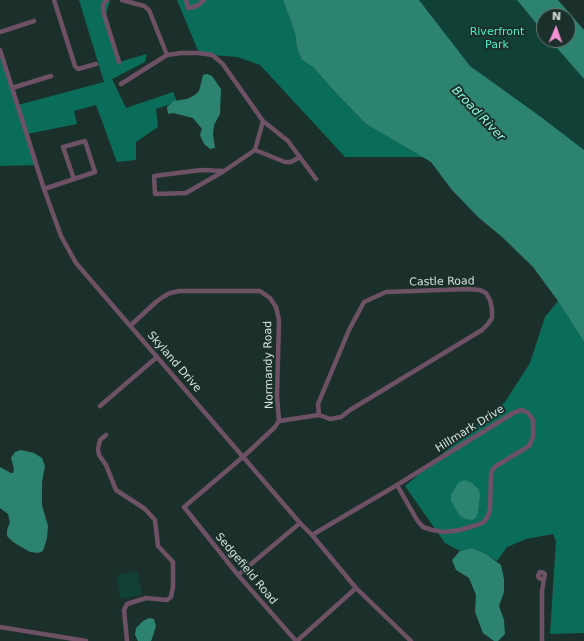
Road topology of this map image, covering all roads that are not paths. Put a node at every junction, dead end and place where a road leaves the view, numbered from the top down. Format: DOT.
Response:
graph roads {
  1 [pos="54,0"];
  2 [pos="107,0"];
  3 [pos="122,0"];
  4 [pos="186,0"];
  5 [pos="204,0"];
  6 [pos="34,21"];
  7 [pos="0,32"];
  8 [pos="0,50"];
  9 [pos="167,56"];
  10 [pos="119,62"];
  11 [pos="96,64"];
  12 [pos="51,76"];
  13 [pos="121,84"];
  14 [pos="12,88"];
  15 [pos="262,121"];
  16 [pos="255,150"];
  17 [pos="300,157"];
  18 [pos="224,171"];
  19 [pos="74,179"];
  20 [pos="316,179"];
  21 [pos="44,189"];
  22 [pos="131,325"];
  23 [pos="157,357"];
  24 [pos="100,406"];
  25 [pos="319,415"];
  26 [pos="279,421"];
  27 [pos="106,435"];
  28 [pos="244,456"];
  29 [pos="397,485"];
  30 [pos="300,523"];
  31 [pos="312,536"];
  32 [pos="238,575"];
  33 [pos="544,578"];
  34 [pos="356,588"];
  35 [pos="0,627"];
  36 [pos="86,641"];
  37 [pos="127,641"];
  38 [pos="297,641"];
  39 [pos="411,641"];
  40 [pos="542,641"];
  1 -- 11 [label="street"];
  2 -- 10 [label="street"];
  3 -- 9 [label="street"];
  4 -- 5 [label="street"];
  6 -- 7 [label="street"];
  8 -- 14 [label="street, Skyland Drive"];
  9 -- 13 [label="street"];
  9 -- 15 [label="street"];
  12 -- 14 [label="street"];
  14 -- 21 [label="street, Skyland Drive"];
  15 -- 16 [label="street"];
  15 -- 17 [label="street"];
  16 -- 17 [label="street"];
  16 -- 18 [label="street"];
  17 -- 20 [label="street"];
  18 -- 18 [label="street"];
  19 -- 19 [label="street"];
  19 -- 21 [label="street"];
  21 -- 22 [label="street, Skyland Drive"];
  22 -- 23 [label="street, Skyland Drive"];
  22 -- 26 [label="street, Normandy Road"];
  23 -- 24 [label="street"];
  23 -- 28 [label="street, Skyland Drive"];
  25 -- 25 [label="street, Castle Road"];
  25 -- 26 [label="street, Castle Road"];
  26 -- 28 [label="street"];
  27 -- 37 [label="street"];
  28 -- 30 [label="street, Skyland Drive"];
  28 -- 32 [label="street, Sedgefield Road"];
  29 -- 29 [label="street, Hillmark Drive"];
  29 -- 31 [label="street, Hillmark Drive"];
  30 -- 31 [label="street, Skyland Drive"];
  30 -- 32 [label="street"];
  31 -- 34 [label="street, Skyland Drive"];
  32 -- 38 [label="street, Sedgefield Road"];
  33 -- 40 [label="street"];
  34 -- 38 [label="street"];
  34 -- 39 [label="street, Skyland Drive"];
  35 -- 36 [label="street"];
}
